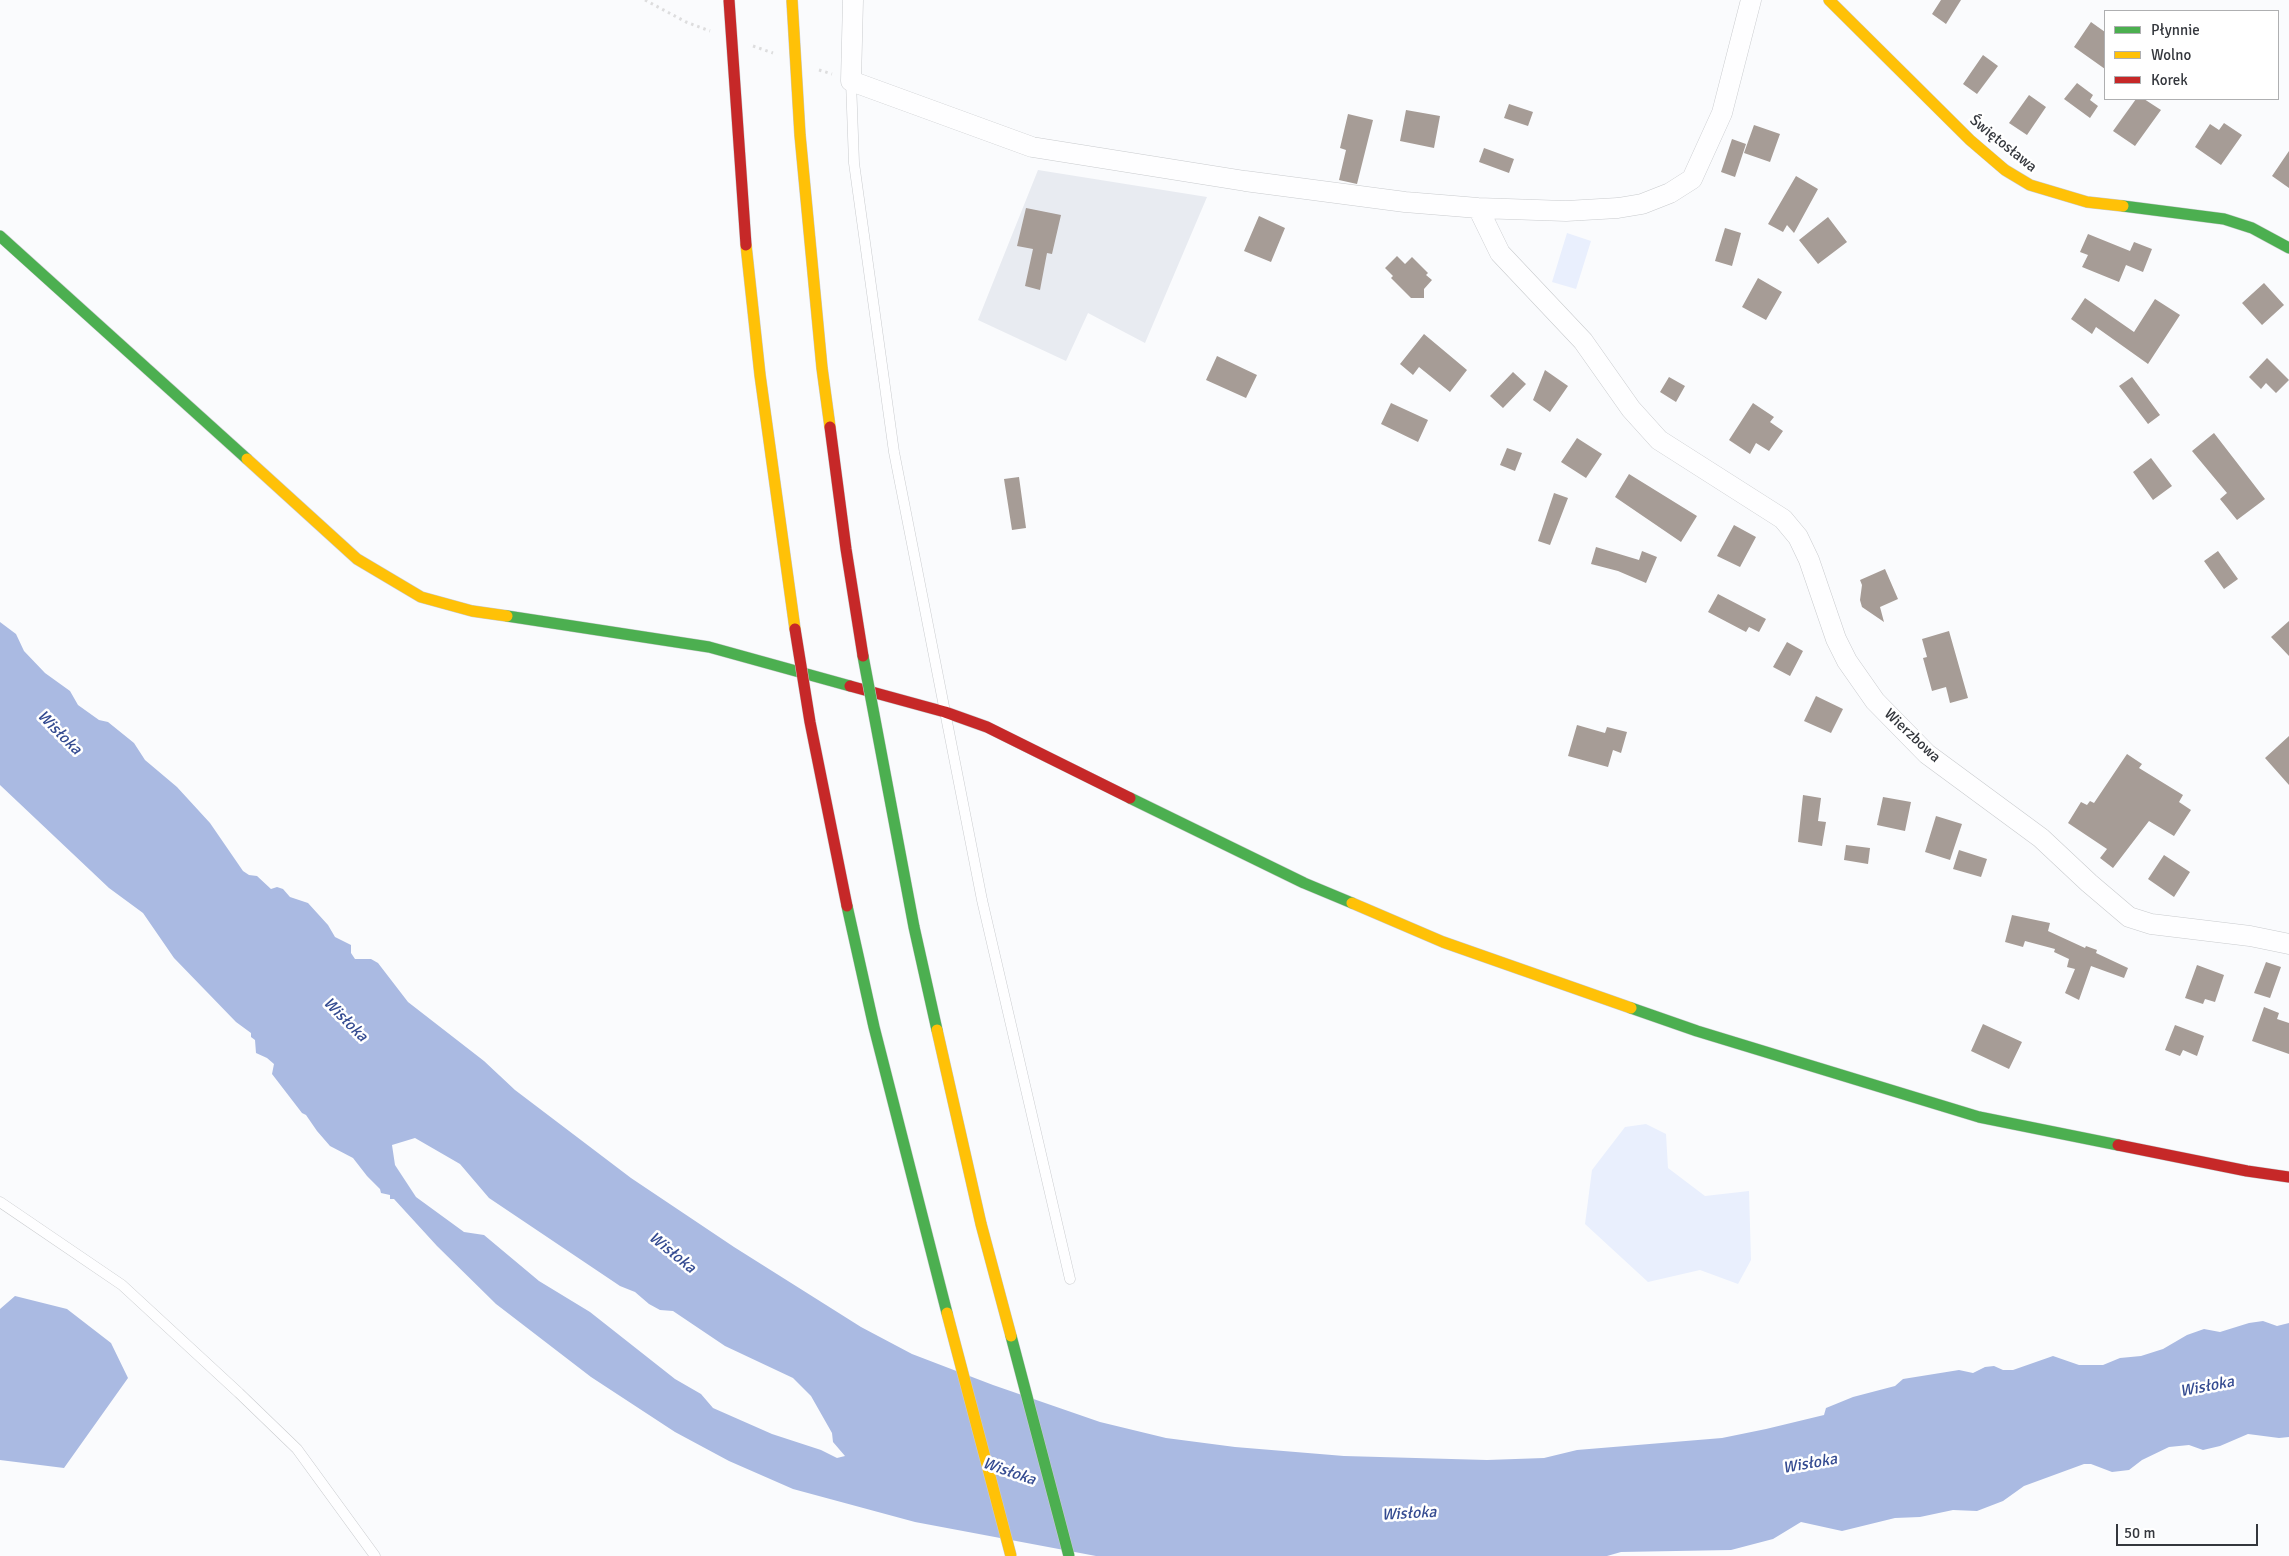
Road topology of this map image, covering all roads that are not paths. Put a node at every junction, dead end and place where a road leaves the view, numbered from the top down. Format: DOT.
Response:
graph roads {
  1 [pos="729,0"];
  2 [pos="792,0"];
  3 [pos="852,0"];
  4 [pos="1751,0"];
  5 [pos="1829,0"];
  6 [pos="851,81"];
  7 [pos="1478,208"];
  8 [pos="0,236"];
  9 [pos="2289,248"];
  10 [pos="945,712"];
  11 [pos="2289,944"];
  12 [pos="2289,1177"];
  13 [pos="0,1202"];
  14 [pos="1070,1279"];
  15 [pos="375,1556"];
  16 [pos="1011,1556"];
  17 [pos="1069,1556"];
  1 -- 16 [label="main road, bridge"];
  2 -- 17 [label="main road, bridge"];
  3 -- 6 [label="street"];
  4 -- 7 [label="street"];
  5 -- 9 [label="main road, Świętosława"];
  6 -- 7 [label="street"];
  6 -- 10 [label="lane"];
  7 -- 11 [label="street, Wierzbowa"];
  8 -- 10 [label="main road"];
  10 -- 12 [label="main road"];
  10 -- 14 [label="lane"];
  13 -- 15 [label="lane"];
}
